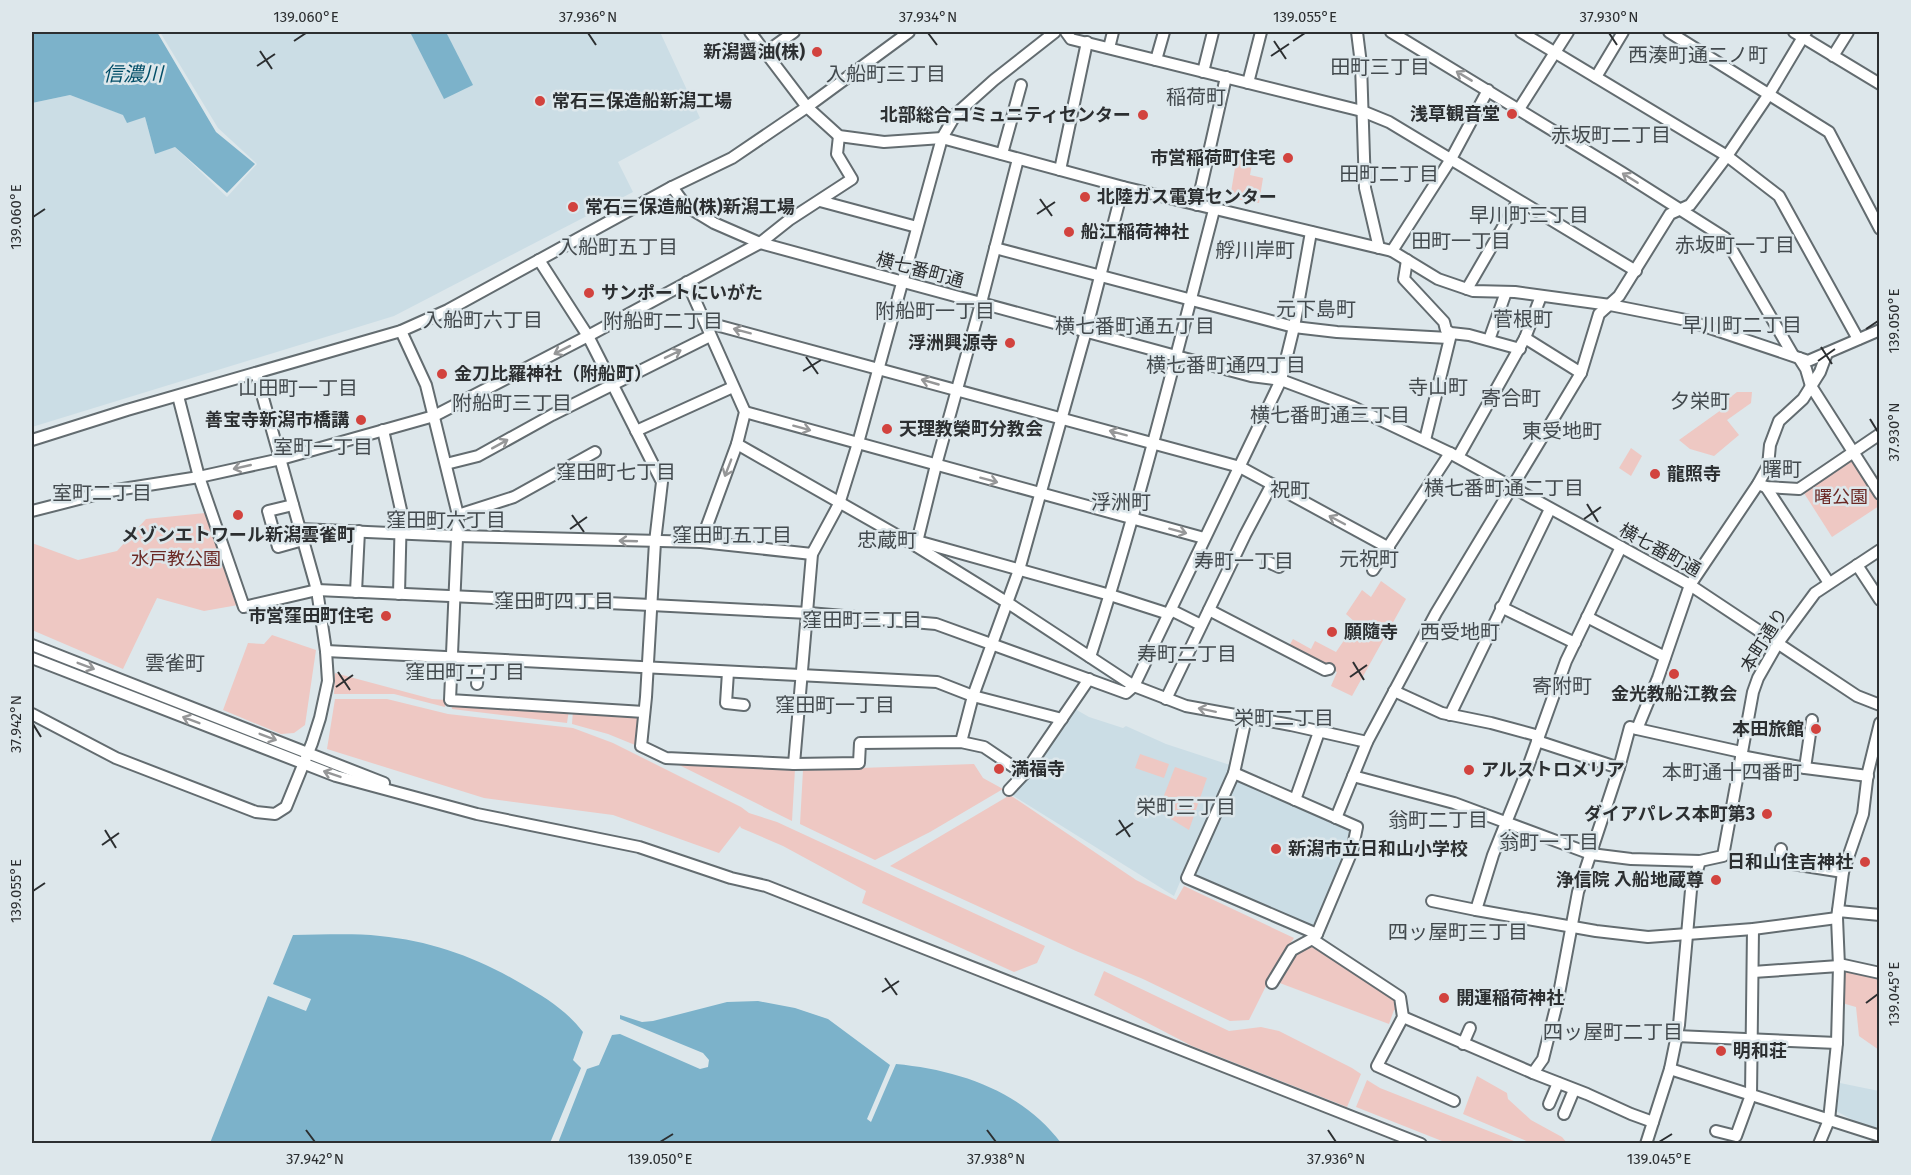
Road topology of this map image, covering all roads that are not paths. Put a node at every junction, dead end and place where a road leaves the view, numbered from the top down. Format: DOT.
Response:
graph roads {
  1 [pos="750,32"];
  2 [pos="794,32"];
  3 [pos="909,32"];
  4 [pos="1055,32"];
  5 [pos="1066,32"];
  6 [pos="1113,32"];
  7 [pos="1164,32"];
  8 [pos="1214,32"];
  9 [pos="1261,32"];
  10 [pos="1357,32"];
  11 [pos="1391,32"];
  12 [pos="1521,32"];
  13 [pos="1568,32"];
  14 [pos="1623,32"];
  15 [pos="1669,32"];
  16 [pos="1848,32"];
  17 [pos="1801,33"];
  18 [pos="1087,42"];
  19 [pos="1109,48"];
  20 [pos="766,52"];
  21 [pos="1556,52"];
  22 [pos="1833,56"];
  23 [pos="1156,60"];
  24 [pos="1203,72"];
  25 [pos="1226,77"];
  26 [pos="1596,77"];
  27 [pos="1248,83"];
  28 [pos="1880,84"];
  29 [pos="1021,85"];
  30 [pos="1488,90"];
  31 [pos="1769,94"];
  32 [pos="807,107"];
  33 [pos="1519,109"];
  34 [pos="1362,111"];
  35 [pos="839,136"];
  36 [pos="942,138"];
  37 [pos="1002,154"];
  38 [pos="1727,156"];
  39 [pos="1018,159"];
  40 [pos="1451,159"];
  41 [pos="1060,170"];
  42 [pos="672,187"];
  43 [pos="1123,187"];
  44 [pos="820,201"];
  45 [pos="1518,201"];
  46 [pos="1197,205"];
  47 [pos="1680,209"];
  48 [pos="1214,210"];
  49 [pos="917,227"];
  50 [pos="1880,230"];
  51 [pos="1311,232"];
  52 [pos="760,243"];
  53 [pos="995,248"];
  54 [pos="1379,248"];
  55 [pos="1392,251"];
  56 [pos="539,260"];
  57 [pos="1407,260"];
  58 [pos="1636,272"];
  59 [pos="1099,275"];
  60 [pos="687,282"];
  61 [pos="902,282"];
  62 [pos="1467,289"];
  63 [pos="1506,292"];
  64 [pos="1541,296"];
  65 [pos="1190,300"];
  66 [pos="981,303"];
  67 [pos="1610,305"];
  68 [pos="705,322"];
  69 [pos="1294,327"];
  70 [pos="1880,330"];
  71 [pos="401,331"];
  72 [pos="1086,331"];
  73 [pos="1450,335"];
  74 [pos="588,336"];
  75 [pos="710,336"];
  76 [pos="1525,338"];
  77 [pos="1858,339"];
  78 [pos="1489,340"];
  79 [pos="1520,349"];
  80 [pos="1827,352"];
  81 [pos="1176,356"];
  82 [pos="1796,357"];
  83 [pos="879,368"];
  84 [pos="256,373"];
  85 [pos="1581,373"];
  86 [pos="1281,380"];
  87 [pos="612,384"];
  88 [pos="1811,386"];
  89 [pos="733,387"];
  90 [pos="957,389"];
  91 [pos="178,396"];
  92 [pos="745,412"];
  93 [pos="434,416"];
  94 [pos="1060,417"];
  95 [pos="382,430"];
  96 [pos="636,431"];
  97 [pos="1880,434"];
  98 [pos="32,440"];
  99 [pos="1425,440"];
  100 [pos="858,443"];
  101 [pos="1152,443"];
  102 [pos="737,444"];
  103 [pos="595,452"];
  104 [pos="1853,452"];
  105 [pos="1454,455"];
  106 [pos="281,459"];
  107 [pos="446,465"];
  108 [pos="936,465"];
  109 [pos="1240,467"];
  110 [pos="199,477"];
  111 [pos="1272,484"];
  112 [pos="1762,486"];
  113 [pos="1512,488"];
  114 [pos="1040,493"];
  115 [pos="1880,494"];
  116 [pos="293,504"];
  117 [pos="839,504"];
  118 [pos="1550,509"];
  119 [pos="32,511"];
  120 [pos="458,515"];
  121 [pos="1131,518"];
  122 [pos="359,531"];
  123 [pos="400,533"];
  124 [pos="302,534"];
  125 [pos="457,536"];
  126 [pos="1204,538"];
  127 [pos="655,542"];
  128 [pos="701,542"];
  129 [pos="917,543"];
  130 [pos="1621,547"];
  131 [pos="1389,548"];
  132 [pos="1880,550"];
  133 [pos="812,554"];
  134 [pos="1857,565"];
  135 [pos="1019,570"];
  136 [pos="1373,570"];
  137 [pos="1829,583"];
  138 [pos="1690,585"];
  139 [pos="317,590"];
  140 [pos="356,592"];
  141 [pos="399,594"];
  142 [pos="1110,595"];
  143 [pos="454,596"];
  144 [pos="1880,600"];
  145 [pos="1008,603"];
  146 [pos="651,604"];
  147 [pos="1501,607"];
  148 [pos="1209,610"];
  149 [pos="1170,612"];
  150 [pos="807,613"];
  151 [pos="1587,617"];
  152 [pos="1202,625"];
  153 [pos="1575,643"];
  154 [pos="1778,643"];
  155 [pos="32,645"];
  156 [pos="992,645"];
  157 [pos="326,651"];
  158 [pos="453,657"];
  159 [pos="1090,657"];
  160 [pos="1665,657"];
  161 [pos="32,658"];
  162 [pos="479,659"];
  163 [pos="647,668"];
  164 [pos="1329,669"];
  165 [pos="728,672"];
  166 [pos="800,676"];
  167 [pos="1089,679"];
  168 [pos="477,684"];
  169 [pos="1134,686"];
  170 [pos="1394,692"];
  171 [pos="973,696"];
  172 [pos="1166,699"];
  173 [pos="744,705"];
  174 [pos="1880,705"];
  175 [pos="644,712"];
  176 [pos="32,714"];
  177 [pos="1450,715"];
  178 [pos="1246,718"];
  179 [pos="1062,719"];
  180 [pos="1812,720"];
  181 [pos="1880,723"];
  182 [pos="1637,729"];
  183 [pos="1320,732"];
  184 [pos="1538,739"];
  185 [pos="962,742"];
  186 [pos="1367,742"];
  187 [pos="309,753"];
  188 [pos="1741,754"];
  189 [pos="304,764"];
  190 [pos="794,764"];
  191 [pos="1619,768"];
  192 [pos="1805,768"];
  193 [pos="1234,773"];
  194 [pos="1024,774"];
  195 [pos="1872,775"];
  196 [pos="1353,777"];
  197 [pos="1009,790"];
  198 [pos="1294,800"];
  199 [pos="429,802"];
  200 [pos="1336,818"];
  201 [pos="1505,822"];
  202 [pos="1781,849"];
  203 [pos="1591,854"];
  204 [pos="1700,861"];
  205 [pos="1843,872"];
  206 [pos="1432,901"];
  207 [pos="1476,910"];
  208 [pos="1837,915"];
  209 [pos="1880,915"];
  210 [pos="1572,926"];
  211 [pos="1753,929"];
  212 [pos="1689,934"];
  213 [pos="1314,937"];
  214 [pos="1839,965"];
  215 [pos="1753,972"];
  216 [pos="1880,973"];
  217 [pos="1272,983"];
  218 [pos="1403,1017"];
  219 [pos="1470,1028"];
  220 [pos="1676,1036"];
  221 [pos="1751,1041"];
  222 [pos="1463,1044"];
  223 [pos="1837,1044"];
  224 [pos="1670,1069"];
  225 [pos="1533,1073"];
  226 [pos="1558,1083"];
  227 [pos="1574,1090"];
  228 [pos="1751,1095"];
  229 [pos="1454,1101"];
  230 [pos="1549,1104"];
  231 [pos="1564,1114"];
  232 [pos="1829,1120"];
  233 [pos="1653,1122"];
  234 [pos="1716,1131"];
  235 [pos="1880,1136"];
  236 [pos="1421,1143"];
  237 [pos="1646,1143"];
  238 [pos="1819,1143"];
  239 [pos="1878,1143"];
  1 -- 20 [label="street"];
  2 -- 20 [label="street"];
  3 -- 32 [label="street"];
  4 -- 36 [label="street"];
  5 -- 18 [label="street"];
  6 -- 19 [label="street"];
  7 -- 23 [label="street"];
  8 -- 24 [label="street"];
  9 -- 27 [label="street"];
  10 -- 34 [label="street"];
  30 -- 11 [label="street, one-way"];
  12 -- 21 [label="street"];
  13 -- 21 [label="street"];
  14 -- 26 [label="street"];
  15 -- 31 [label="street"];
  16 -- 22 [label="street"];
  17 -- 22 [label="street"];
  17 -- 31 [label="street"];
  18 -- 19 [label="street"];
  18 -- 41 [label="street"];
  19 -- 23 [label="street"];
  20 -- 32 [label="street"];
  21 -- 26 [label="street"];
  21 -- 33 [label="street"];
  22 -- 28 [label="street"];
  23 -- 24 [label="street"];
  24 -- 25 [label="street"];
  25 -- 27 [label="street"];
  25 -- 46 [label="street"];
  26 -- 38 [label="street"];
  27 -- 34 [label="street"];
  29 -- 37 [label="street"];
  30 -- 33 [label="street"];
  30 -- 40 [label="street"];
  31 -- 38 [label="street"];
  31 -- 50 [label="street"];
  32 -- 35 [label="street"];
  32 -- 42 [label="street"];
  47 -- 33 [label="street, one-way"];
  34 -- 40 [label="street"];
  34 -- 54 [label="street"];
  35 -- 36 [label="street"];
  35 -- 44 [label="street"];
  36 -- 37 [label="street"];
  36 -- 49 [label="street"];
  37 -- 39 [label="street"];
  38 -- 47 [label="street"];
  38 -- 77 [label="street"];
  39 -- 41 [label="street"];
  39 -- 53 [label="street"];
  40 -- 45 [label="street"];
  40 -- 55 [label="street"];
  41 -- 43 [label="street"];
  42 -- 52 [label="street, 横七番町通"];
  42 -- 56 [label="street"];
  43 -- 46 [label="street"];
  43 -- 59 [label="street"];
  44 -- 49 [label="street"];
  44 -- 52 [label="street"];
  45 -- 58 [label="street"];
  45 -- 62 [label="street"];
  46 -- 48 [label="street"];
  47 -- 58 [label="street"];
  47 -- 82 [label="street"];
  48 -- 51 [label="street"];
  48 -- 65 [label="street"];
  49 -- 61 [label="street"];
  51 -- 54 [label="street"];
  51 -- 69 [label="street"];
  52 -- 60 [label="street"];
  52 -- 61 [label="street, 横七番町通"];
  53 -- 59 [label="street"];
  53 -- 66 [label="street"];
  54 -- 55 [label="street"];
  55 -- 57 [label="street"];
  56 -- 71 [label="street"];
  56 -- 74 [label="street"];
  57 -- 62 [label="street"];
  57 -- 73 [label="street"];
  58 -- 67 [label="street"];
  59 -- 65 [label="street"];
  59 -- 72 [label="street"];
  60 -- 68 [label="street"];
  60 -- 74 [label="street"];
  61 -- 66 [label="street, 横七番町通"];
  61 -- 83 [label="street"];
  62 -- 63 [label="street"];
  63 -- 64 [label="street"];
  63 -- 78 [label="street"];
  64 -- 67 [label="street"];
  64 -- 76 [label="street"];
  65 -- 69 [label="street"];
  65 -- 81 [label="street"];
  66 -- 72 [label="street, 横七番町通"];
  66 -- 90 [label="street"];
  67 -- 82 [label="street"];
  67 -- 85 [label="street"];
  68 -- 75 [label="street"];
  83 -- 68 [label="street, one-way"];
  69 -- 73 [label="street"];
  69 -- 86 [label="street"];
  70 -- 77 [label="street"];
  71 -- 84 [label="street"];
  71 -- 93 [label="street"];
  72 -- 81 [label="street, 横七番町通"];
  72 -- 94 [label="street"];
  73 -- 78 [label="street"];
  73 -- 99 [label="street"];
  74 -- 87 [label="street"];
  74 -- 93 [label="street, one-way"];
  87 -- 75 [label="street, one-way"];
  75 -- 89 [label="street"];
  76 -- 79 [label="street"];
  76 -- 85 [label="street"];
  77 -- 80 [label="street"];
  78 -- 79 [label="street"];
  79 -- 105 [label="street"];
  80 -- 82 [label="street"];
  80 -- 88 [label="street"];
  81 -- 86 [label="street, 横七番町通"];
  81 -- 101 [label="street"];
  82 -- 88 [label="street"];
  90 -- 83 [label="street, one-way"];
  83 -- 100 [label="street"];
  84 -- 91 [label="street"];
  84 -- 106 [label="street"];
  85 -- 113 [label="street"];
  86 -- 99 [label="street, 横七番町通"];
  86 -- 109 [label="street"];
  87 -- 96 [label="street"];
  107 -- 87 [label="street, one-way"];
  88 -- 104 [label="street"];
  88 -- 112 [label="street"];
  89 -- 92 [label="street"];
  89 -- 96 [label="street"];
  90 -- 94 [label="street"];
  90 -- 108 [label="street"];
  91 -- 98 [label="street"];
  91 -- 110 [label="street"];
  92 -- 100 [label="street, one-way"];
  92 -- 102 [label="street"];
  93 -- 95 [label="street"];
  93 -- 107 [label="street"];
  101 -- 94 [label="street, one-way"];
  94 -- 114 [label="street"];
  95 -- 106 [label="street"];
  95 -- 123 [label="street"];
  96 -- 127 [label="street"];
  97 -- 104 [label="street"];
  99 -- 105 [label="street, 横七番町通"];
  100 -- 108 [label="street"];
  100 -- 117 [label="street"];
  101 -- 109 [label="street"];
  101 -- 121 [label="street"];
  102 -- 117 [label="street"];
  102 -- 128 [label="street, one-way"];
  103 -- 120 [label="street"];
  104 -- 112 [label="street"];
  104 -- 115 [label="street"];
  105 -- 113 [label="street, 横七番町通"];
  105 -- 131 [label="street"];
  106 -- 110 [label="street, one-way"];
  106 -- 116 [label="street"];
  107 -- 120 [label="street"];
  108 -- 114 [label="street, one-way"];
  108 -- 129 [label="street"];
  109 -- 111 [label="street"];
  109 -- 126 [label="street"];
  110 -- 119 [label="street"];
  110 -- 139 [label="street"];
  131 -- 111 [label="street, one-way"];
  111 -- 148 [label="street"];
  112 -- 137 [label="street"];
  112 -- 138 [label="street"];
  113 -- 118 [label="street, 横七番町通"];
  113 -- 170 [label="street"];
  114 -- 121 [label="street"];
  114 -- 135 [label="street"];
  116 -- 124 [label="street"];
  116 -- 124 [label="street"];
  117 -- 129 [label="street"];
  117 -- 133 [label="street"];
  118 -- 130 [label="street, 横七番町通"];
  118 -- 147 [label="street"];
  120 -- 125 [label="street"];
  121 -- 126 [label="street, one-way"];
  121 -- 142 [label="street"];
  122 -- 123 [label="street"];
  122 -- 124 [label="street"];
  122 -- 140 [label="street"];
  123 -- 125 [label="street"];
  123 -- 141 [label="street"];
  124 -- 139 [label="street"];
  127 -- 125 [label="street, one-way"];
  125 -- 143 [label="street"];
  126 -- 149 [label="street"];
  127 -- 128 [label="street"];
  127 -- 146 [label="street"];
  128 -- 133 [label="street"];
  129 -- 135 [label="street"];
  129 -- 145 [label="street"];
  130 -- 138 [label="street, 横七番町通"];
  130 -- 151 [label="street"];
  131 -- 136 [label="street"];
  132 -- 134 [label="street, 本町通り"];
  133 -- 150 [label="street"];
  134 -- 137 [label="street, 本町通り"];
  134 -- 144 [label="street"];
  135 -- 142 [label="street"];
  135 -- 145 [label="street"];
  137 -- 154 [label="street, 本町通り"];
  138 -- 154 [label="street, 横七番町通"];
  138 -- 160 [label="street"];
  139 -- 140 [label="street"];
  139 -- 157 [label="street"];
  140 -- 141 [label="street"];
  141 -- 143 [label="street"];
  142 -- 149 [label="street"];
  142 -- 159 [label="street"];
  143 -- 146 [label="street"];
  143 -- 158 [label="street"];
  145 -- 156 [label="street"];
  145 -- 159 [label="street"];
  146 -- 150 [label="street"];
  146 -- 163 [label="street"];
  147 -- 153 [label="street"];
  147 -- 177 [label="street"];
  148 -- 152 [label="street"];
  148 -- 164 [label="street"];
  149 -- 152 [label="street"];
  149 -- 169 [label="street"];
  150 -- 156 [label="street"];
  150 -- 166 [label="street"];
  151 -- 153 [label="street"];
  151 -- 160 [label="street"];
  152 -- 172 [label="street"];
  153 -- 184 [label="street"];
  154 -- 174 [label="street, 横七番町通"];
  154 -- 188 [label="street, 本町通り"];
  155 -- 187 [label="street, one-way"];
  156 -- 167 [label="street"];
  156 -- 171 [label="street"];
  157 -- 158 [label="street"];
  157 -- 187 [label="street"];
  158 -- 162 [label="street"];
  158 -- 175 [label="street"];
  159 -- 169 [label="street"];
  160 -- 182 [label="street"];
  189 -- 161 [label="street, one-way"];
  162 -- 163 [label="street"];
  162 -- 168 [label="street"];
  163 -- 165 [label="street"];
  163 -- 175 [label="street"];
  165 -- 166 [label="street"];
  165 -- 173 [label="street"];
  166 -- 171 [label="street"];
  166 -- 190 [label="street"];
  167 -- 169 [label="street"];
  167 -- 179 [label="street"];
  169 -- 172 [label="street"];
  170 -- 177 [label="street"];
  170 -- 186 [label="street"];
  171 -- 179 [label="street"];
  171 -- 185 [label="street"];
  178 -- 172 [label="street, one-way"];
  175 -- 190 [label="street"];
  176 -- 189 [label="street"];
  177 -- 184 [label="street"];
  178 -- 183 [label="street"];
  178 -- 193 [label="street"];
  179 -- 194 [label="street"];
  180 -- 192 [label="street"];
  181 -- 195 [label="street"];
  182 -- 188 [label="street"];
  182 -- 191 [label="street"];
  183 -- 186 [label="street"];
  183 -- 198 [label="street"];
  184 -- 191 [label="street"];
  184 -- 201 [label="street"];
  185 -- 190 [label="street"];
  185 -- 194 [label="street"];
  186 -- 196 [label="street"];
  187 -- 189 [label="street"];
  187 -- 199 [label="street"];
  188 -- 192 [label="street"];
  188 -- 204 [label="street, 本町通り"];
  199 -- 189 [label="street, one-way"];
  191 -- 203 [label="street"];
  192 -- 195 [label="street"];
  193 -- 198 [label="street"];
  193 -- 213 [label="street"];
  194 -- 197 [label="street"];
  195 -- 205 [label="street"];
  196 -- 200 [label="street"];
  196 -- 201 [label="street"];
  198 -- 200 [label="street"];
  199 -- 236 [label="street"];
  200 -- 213 [label="street"];
  201 -- 203 [label="street"];
  201 -- 207 [label="street"];
  202 -- 205 [label="street"];
  203 -- 204 [label="street"];
  203 -- 210 [label="street"];
  204 -- 212 [label="street"];
  205 -- 208 [label="street"];
  206 -- 207 [label="street"];
  207 -- 210 [label="street"];
  208 -- 209 [label="street"];
  208 -- 211 [label="street"];
  208 -- 214 [label="street"];
  210 -- 212 [label="street"];
  210 -- 225 [label="street"];
  211 -- 212 [label="street"];
  211 -- 215 [label="street"];
  212 -- 220 [label="street"];
  213 -- 217 [label="street"];
  213 -- 218 [label="street"];
  214 -- 215 [label="street"];
  214 -- 216 [label="street"];
  214 -- 223 [label="street"];
  215 -- 221 [label="street"];
  218 -- 222 [label="street"];
  218 -- 229 [label="street"];
  219 -- 222 [label="street"];
  220 -- 221 [label="street"];
  220 -- 224 [label="street"];
  221 -- 223 [label="street"];
  221 -- 228 [label="street"];
  222 -- 225 [label="street"];
  223 -- 232 [label="street"];
  224 -- 228 [label="street"];
  224 -- 233 [label="street"];
  225 -- 226 [label="street"];
  226 -- 227 [label="street"];
  226 -- 230 [label="street"];
  227 -- 231 [label="street"];
  227 -- 233 [label="street"];
  228 -- 232 [label="street"];
  228 -- 234 [label="street"];
  232 -- 235 [label="street"];
  232 -- 238 [label="street"];
  233 -- 237 [label="street"];
  235 -- 239 [label="street"];
}
